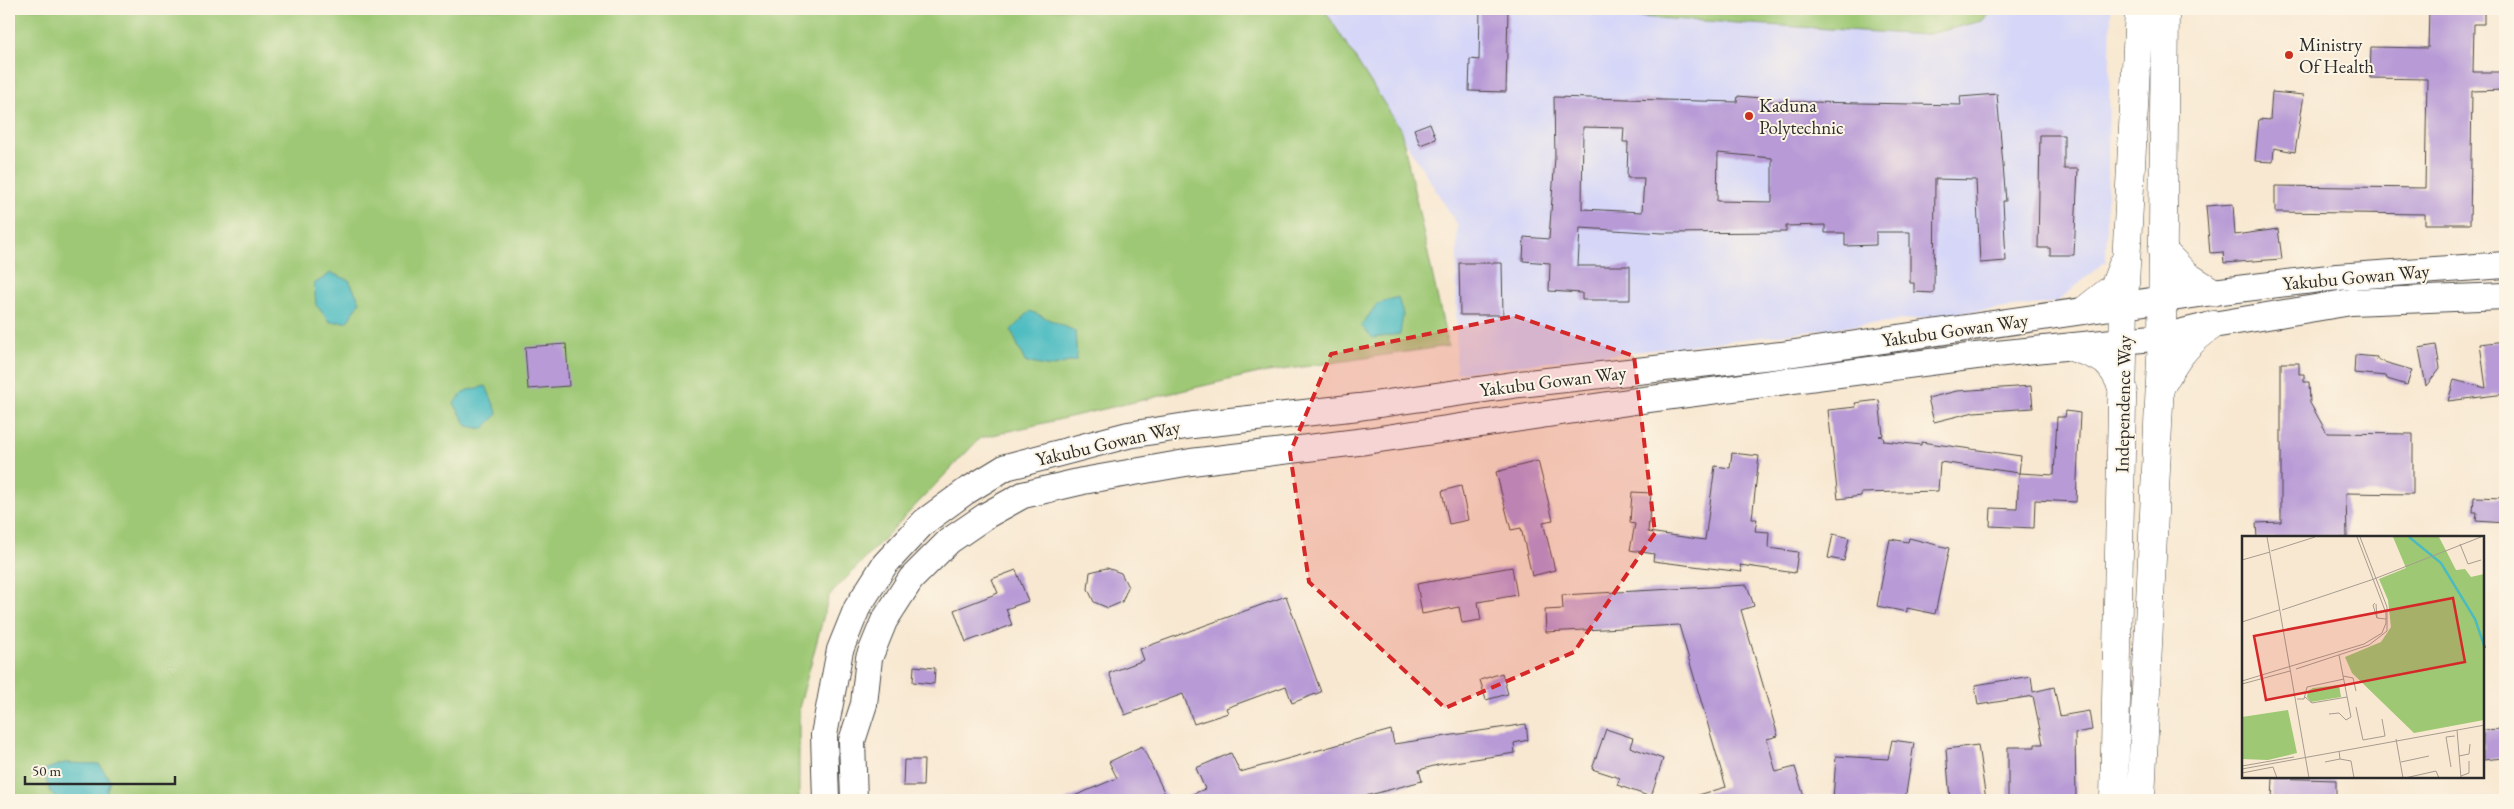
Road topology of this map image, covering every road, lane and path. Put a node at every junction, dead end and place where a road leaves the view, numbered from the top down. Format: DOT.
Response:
graph roads {
  1 [pos="2138,9"];
  2 [pos="2165,9"];
  3 [pos="2162,250"];
  4 [pos="2127,255"];
  5 [pos="2505,265"];
  6 [pos="2213,292"];
  7 [pos="2505,296"];
  8 [pos="2161,299"];
  9 [pos="2124,304"];
  10 [pos="2085,310"];
  11 [pos="2213,325"];
  12 [pos="2162,337"];
  13 [pos="2124,342"];
  14 [pos="2072,347"];
  15 [pos="2123,390"];
  16 [pos="2160,390"];
  17 [pos="1359,407"];
  18 [pos="1366,441"];
  19 [pos="826,800"];
  20 [pos="854,800"];
  21 [pos="2114,800"];
  22 [pos="2141,800"];
  1 -- 4 [label="main road, Independence Way"];
  2 -- 3 [label="main road, Independence Way"];
  3 -- 6 [label="main road"];
  3 -- 8 [label="main road, Independence Way"];
  4 -- 9 [label="main road, Independence Way"];
  4 -- 10 [label="main road"];
  5 -- 6 [label="street, Yakubu Gowan Way"];
  6 -- 8 [label="street, Yakubu Gowan Way"];
  7 -- 11 [label="street, Yakubu Gowan Way"];
  8 -- 9 [label="street, Yakubu Gowan Way"];
  8 -- 12 [label="main road, Independence Way"];
  9 -- 10 [label="street, Yakubu Gowan Way"];
  9 -- 13 [label="main road, Independence Way"];
  10 -- 17 [label="street, Yakubu Gowan Way"];
  11 -- 12 [label="street, Yakubu Gowan Way"];
  11 -- 16 [label="main road"];
  12 -- 13 [label="street, Yakubu Gowan Way"];
  12 -- 16 [label="main road, Independence Way"];
  13 -- 14 [label="street, Yakubu Gowan Way"];
  13 -- 15 [label="main road, Independence Way"];
  14 -- 15 [label="main road"];
  14 -- 18 [label="street, Yakubu Gowan Way"];
  15 -- 21 [label="main road, Independence Way"];
  16 -- 22 [label="main road, Independence Way"];
  17 -- 18 [label="street"];
  17 -- 19 [label="street, Yakubu Gowan Way"];
  18 -- 20 [label="street, Yakubu Gowan Way"];
}
